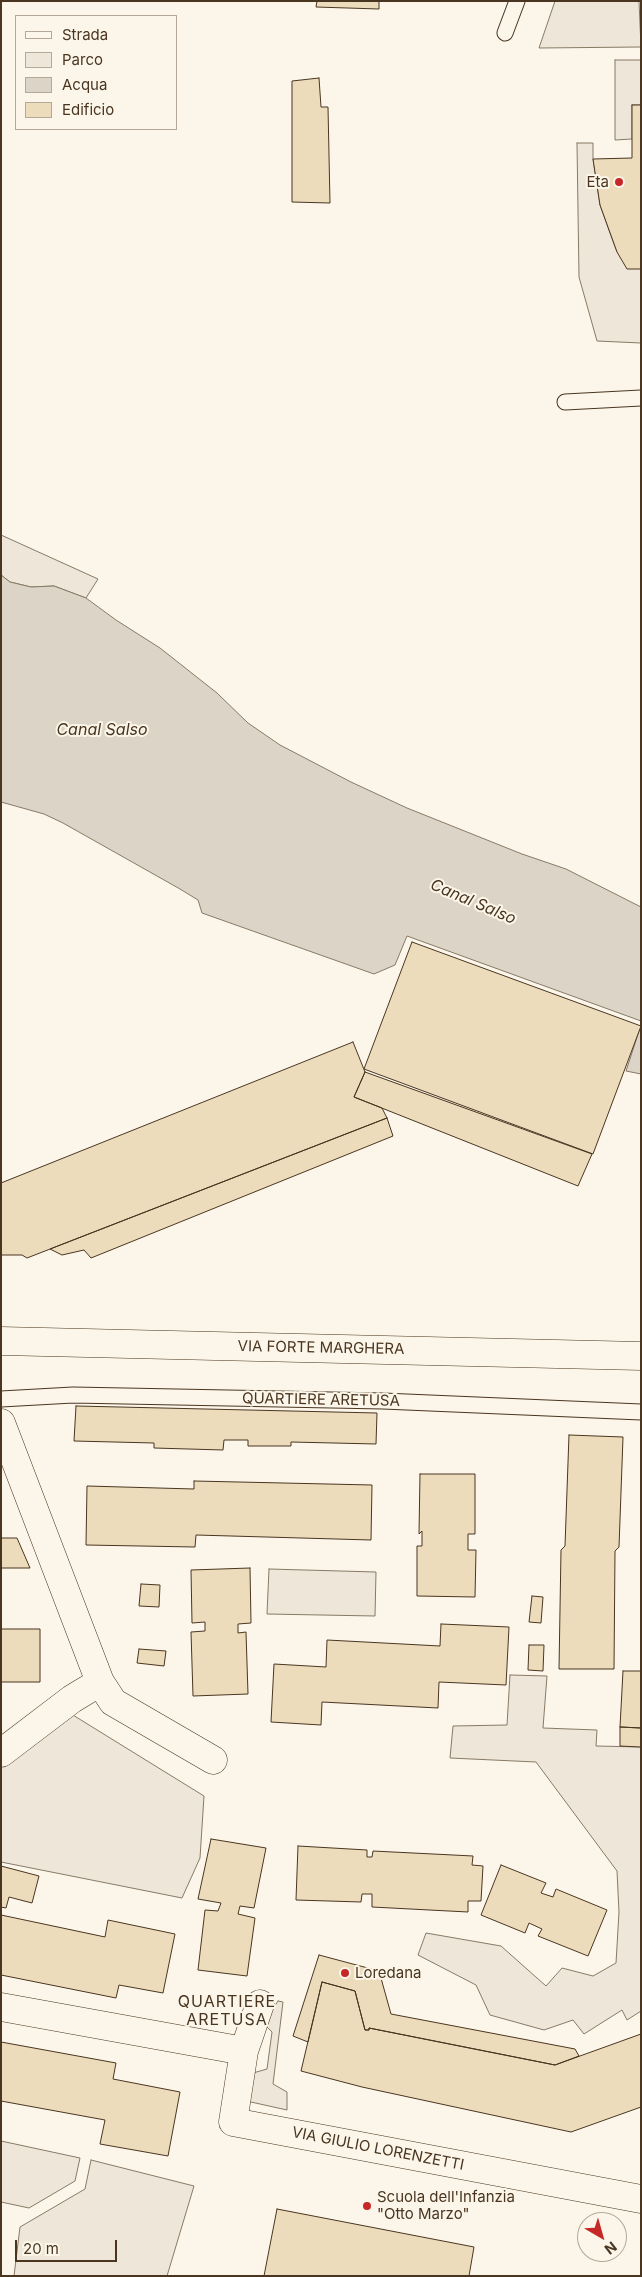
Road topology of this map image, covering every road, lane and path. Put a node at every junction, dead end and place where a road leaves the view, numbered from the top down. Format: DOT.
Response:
graph roads {
  1 [pos="517,1"];
  2 [pos="505,33"];
  3 [pos="641,398"];
  4 [pos="565,402"];
  5 [pos="1,1341"];
  6 [pos="641,1356"];
  7 [pos="1,1399"];
  8 [pos="641,1412"];
  9 [pos="1,1423"];
  10 [pos="100,1682"];
  11 [pos="7,1740"];
  12 [pos="213,1760"];
  13 [pos="260,2004"];
  14 [pos="1,2007"];
  15 [pos="244,2052"];
  16 [pos="641,2199"];
  1 -- 2 [label="lane"];
  3 -- 4 [label="lane"];
  5 -- 6 [label="street, VIA FORTE MARGHERA"];
  7 -- 8 [label="lane, QUARTIERE ARETUSA"];
  9 -- 10 [label="street"];
  10 -- 11 [label="street"];
  10 -- 12 [label="street"];
  13 -- 15 [label="street, VIA GIULIO LORENZETTI"];
  14 -- 15 [label="street"];
  15 -- 16 [label="street, VIA GIULIO LORENZETTI"];
}
